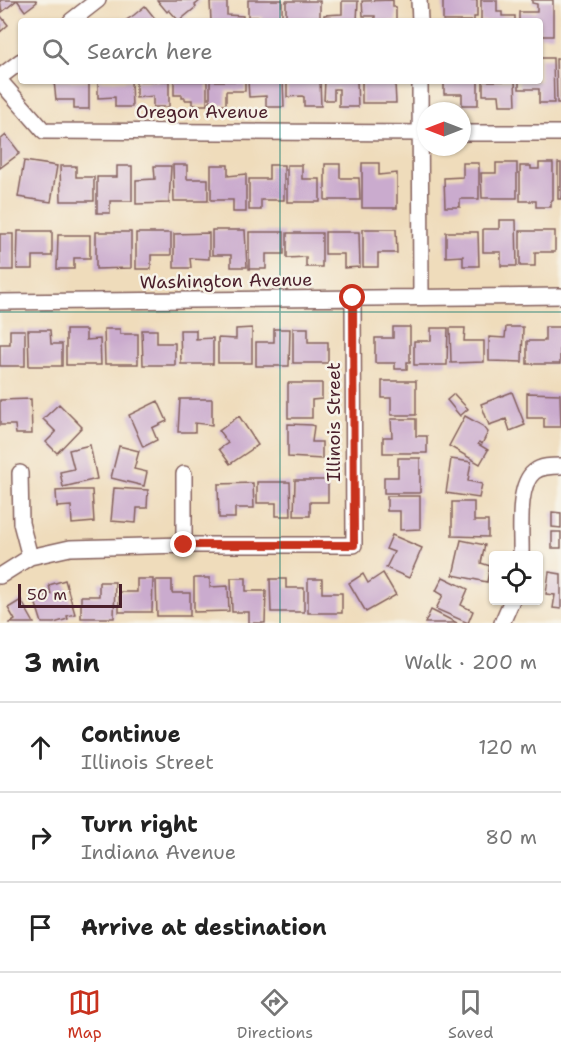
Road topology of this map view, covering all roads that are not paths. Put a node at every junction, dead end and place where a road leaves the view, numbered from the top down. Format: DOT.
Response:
graph roads {
  1 [pos="98,0"];
  2 [pos="419,0"];
  3 [pos="75,18"];
  4 [pos="420,18"];
  5 [pos="18,64"];
  6 [pos="0,79"];
  7 [pos="420,84"];
  8 [pos="421,102"];
  9 [pos="417,133"];
  10 [pos="471,133"];
  11 [pos="561,133"];
  12 [pos="423,156"];
  13 [pos="421,296"];
  14 [pos="561,296"];
  15 [pos="353,298"];
  16 [pos="0,302"];
  17 [pos="561,466"];
  18 [pos="20,473"];
  19 [pos="184,474"];
  20 [pos="184,545"];
  21 [pos="521,551"];
  22 [pos="30,556"];
  23 [pos="0,576"];
  24 [pos="511,605"];
  25 [pos="509,621"];
  1 -- 3 [label="street"];
  2 -- 4 [label="street"];
  5 -- 6 [label="street"];
  6 -- 9 [label="street, Oregon Avenue"];
  7 -- 8 [label="street"];
  10 -- 11 [label="street"];
  12 -- 13 [label="street"];
  13 -- 14 [label="street, Washington Avenue"];
  13 -- 15 [label="street, Washington Avenue"];
  15 -- 16 [label="street, Washington Avenue"];
  15 -- 20 [label="street, Illinois Street"];
  17 -- 21 [label="street"];
  18 -- 22 [label="street"];
  19 -- 20 [label="street"];
  20 -- 22 [label="street"];
  22 -- 23 [label="street"];
  24 -- 25 [label="street"];
}
